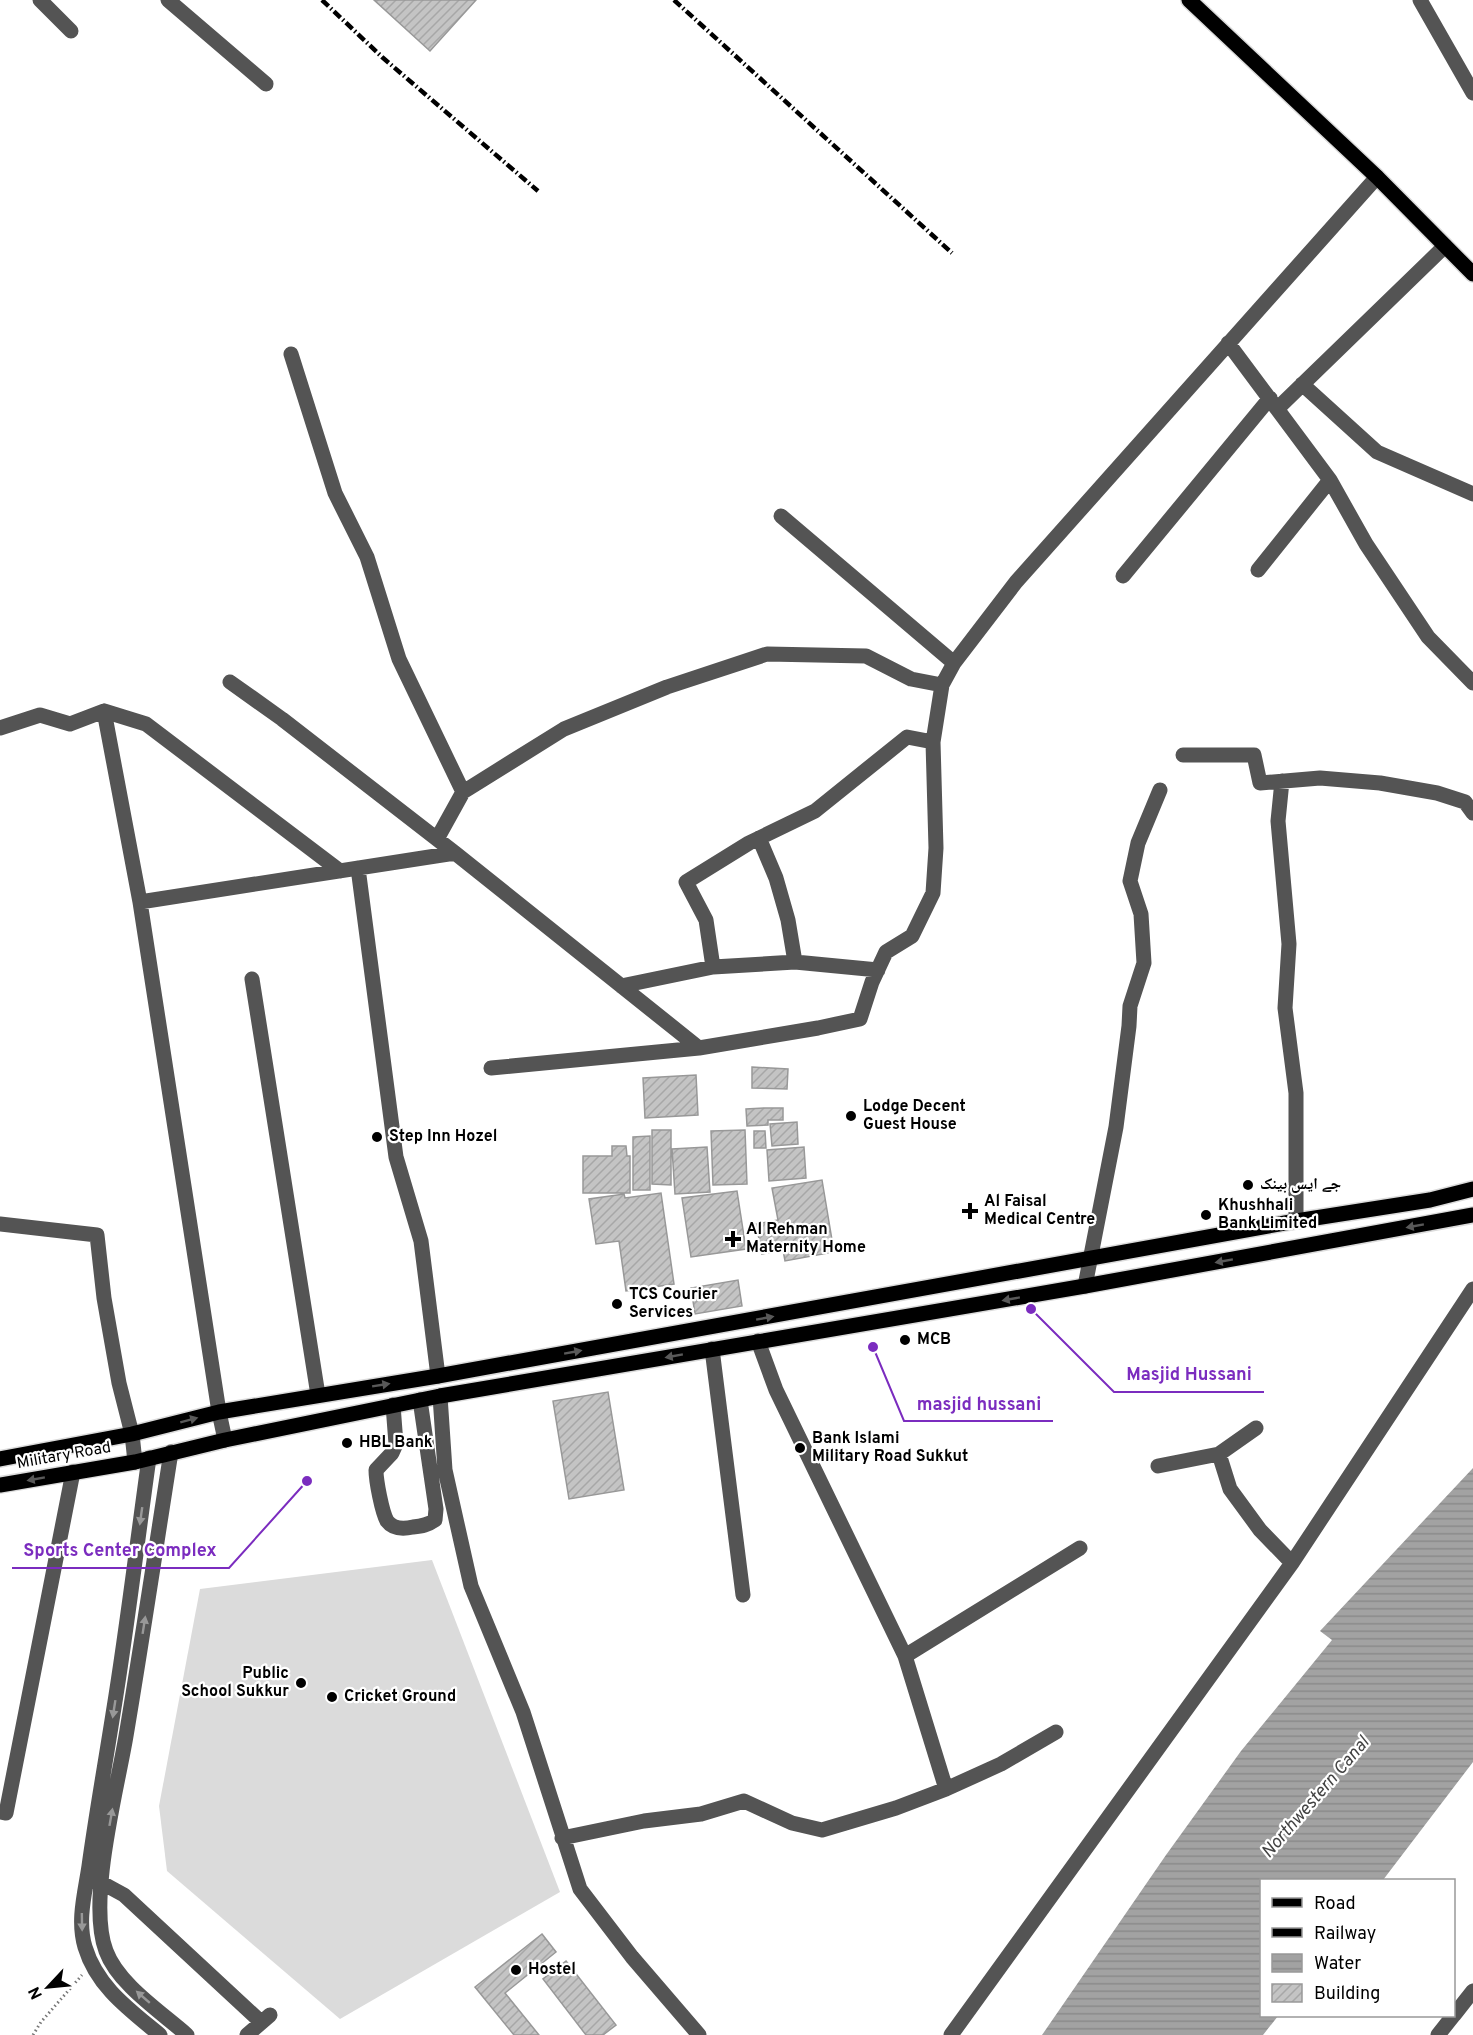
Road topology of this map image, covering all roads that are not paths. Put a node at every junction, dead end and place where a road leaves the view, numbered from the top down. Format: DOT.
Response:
graph roads {
  1 [pos="40,0"];
  2 [pos="168,0"];
  3 [pos="1189,0"];
  4 [pos="1420,0"];
  5 [pos="71,31"];
  6 [pos="266,84"];
  7 [pos="1473,93"];
  8 [pos="1377,177"];
  9 [pos="1445,246"];
  10 [pos="1473,274"];
  11 [pos="1228,343"];
  12 [pos="291,354"];
  13 [pos="1302,384"];
  14 [pos="1274,403"];
  15 [pos="1330,480"];
  16 [pos="1473,494"];
  17 [pos="781,516"];
  18 [pos="1258,570"];
  19 [pos="1123,576"];
  20 [pos="954,663"];
  21 [pos="230,682"];
  22 [pos="1473,683"];
  23 [pos="942,685"];
  24 [pos="104,711"];
  25 [pos="0,729"];
  26 [pos="933,742"];
  27 [pos="1183,755"];
  28 [pos="1282,781"];
  29 [pos="1160,790"];
  30 [pos="463,792"];
  31 [pos="1473,813"];
  32 [pos="759,838"];
  33 [pos="437,840"];
  34 [pos="455,853"];
  35 [pos="358,868"];
  36 [pos="340,871"];
  37 [pos="140,902"];
  38 [pos="795,962"];
  39 [pos="713,967"];
  40 [pos="878,969"];
  41 [pos="252,979"];
  42 [pos="621,986"];
  43 [pos="699,1048"];
  44 [pos="491,1068"];
  45 [pos="1473,1189"];
  46 [pos="1473,1215"];
  47 [pos="1451,1220"];
  48 [pos="1296,1221"];
  49 [pos="1473,1221"];
  50 [pos="0,1224"];
  51 [pos="1090,1259"];
  52 [pos="1085,1286"];
  53 [pos="1473,1289"];
  54 [pos="759,1341"];
  55 [pos="712,1349"];
  56 [pos="438,1376"];
  57 [pos="318,1395"];
  58 [pos="440,1396"];
  59 [pos="420,1400"];
  60 [pos="393,1406"];
  61 [pos="219,1412"];
  62 [pos="1256,1428"];
  63 [pos="132,1434"];
  64 [pos="225,1440"];
  65 [pos="171,1452"];
  66 [pos="1219,1455"];
  67 [pos="0,1459"];
  68 [pos="142,1460"];
  69 [pos="1158,1466"];
  70 [pos="73,1473"];
  71 [pos="0,1485"];
  72 [pos="138,1541"];
  73 [pos="157,1541"];
  74 [pos="1080,1548"];
  75 [pos="1292,1563"];
  76 [pos="743,1595"];
  77 [pos="905,1656"];
  78 [pos="1056,1732"];
  79 [pos="946,1789"];
  80 [pos="0,1812"];
  81 [pos="562,1838"];
  82 [pos="94,1882"];
  83 [pos="106,1954"];
  84 [pos="91,1964"];
  85 [pos="1473,1991"];
  86 [pos="1455,2014"];
  87 [pos="1452,2017"];
  88 [pos="160,2035"];
  89 [pos="187,2035"];
  90 [pos="247,2035"];
  91 [pos="699,2035"];
  92 [pos="951,2035"];
  93 [pos="1438,2035"];
  1 -- 5 [label="street"];
  2 -- 6 [label="street"];
  3 -- 8 [label="main road"];
  4 -- 7 [label="street"];
  8 -- 9 [label="main road"];
  8 -- 11 [label="street"];
  9 -- 10 [label="main road"];
  9 -- 13 [label="street"];
  11 -- 14 [label="street"];
  11 -- 20 [label="street"];
  12 -- 30 [label="street"];
  13 -- 14 [label="street"];
  13 -- 16 [label="street"];
  14 -- 15 [label="street"];
  14 -- 19 [label="street"];
  15 -- 18 [label="street"];
  15 -- 22 [label="street"];
  17 -- 20 [label="street"];
  20 -- 23 [label="street"];
  21 -- 33 [label="street"];
  23 -- 26 [label="street"];
  23 -- 30 [label="street"];
  24 -- 25 [label="street"];
  24 -- 36 [label="street"];
  24 -- 37 [label="street"];
  26 -- 32 [label="street"];
  26 -- 40 [label="street"];
  27 -- 28 [label="street"];
  28 -- 31 [label="street"];
  28 -- 48 [label="street"];
  29 -- 51 [label="street"];
  30 -- 33 [label="street"];
  32 -- 38 [label="street"];
  32 -- 39 [label="street"];
  33 -- 34 [label="street"];
  34 -- 35 [label="street"];
  34 -- 42 [label="street"];
  35 -- 36 [label="street"];
  35 -- 56 [label="street"];
  36 -- 37 [label="street"];
  37 -- 61 [label="street"];
  38 -- 39 [label="street"];
  38 -- 40 [label="street"];
  39 -- 42 [label="street"];
  40 -- 43 [label="street"];
  41 -- 57 [label="street"];
  42 -- 43 [label="street"];
  43 -- 44 [label="street"];
  45 -- 48 [label="main road, Military Road"];
  46 -- 47 [label="main road"];
  47 -- 49 [label="main road"];
  47 -- 52 [label="main road, Military Road, one-way"];
  48 -- 51 [label="main road, Military Road"];
  50 -- 63 [label="street"];
  51 -- 52 [label="street"];
  56 -- 51 [label="main road, Military Road, one-way"];
  52 -- 54 [label="main road, Military Road, one-way"];
  53 -- 75 [label="street"];
  54 -- 55 [label="main road, Military Road"];
  54 -- 77 [label="street"];
  55 -- 58 [label="main road, Military Road, one-way"];
  55 -- 76 [label="street"];
  57 -- 56 [label="main road, Military Road, one-way"];
  57 -- 61 [label="main road, Military Road"];
  58 -- 59 [label="main road, Military Road"];
  58 -- 81 [label="street"];
  59 -- 60 [label="main road, Military Road"];
  59 -- 60 [label="street"];
  60 -- 64 [label="main road, Military Road"];
  63 -- 61 [label="main road, Military Road, one-way"];
  61 -- 64 [label="street"];
  62 -- 66 [label="street"];
  63 -- 67 [label="main road, Military Road"];
  63 -- 68 [label="street"];
  64 -- 65 [label="main road, Military Road"];
  65 -- 68 [label="main road, Military Road"];
  65 -- 73 [label="street"];
  66 -- 69 [label="street"];
  66 -- 75 [label="street"];
  68 -- 70 [label="main road, Military Road"];
  68 -- 72 [label="street, one-way"];
  70 -- 71 [label="main road, Military Road, one-way"];
  70 -- 80 [label="street"];
  72 -- 73 [label="street"];
  72 -- 82 [label="street, one-way"];
  82 -- 73 [label="street, one-way"];
  74 -- 77 [label="street"];
  75 -- 92 [label="street"];
  77 -- 79 [label="street"];
  78 -- 79 [label="street"];
  79 -- 81 [label="street"];
  81 -- 91 [label="street"];
  82 -- 83 [label="street"];
  82 -- 84 [label="street, one-way"];
  82 -- 90 [label="street"];
  83 -- 84 [label="street"];
  89 -- 83 [label="street, one-way"];
  84 -- 88 [label="street"];
  85 -- 86 [label="street"];
  87 -- 93 [label="street"];
}
